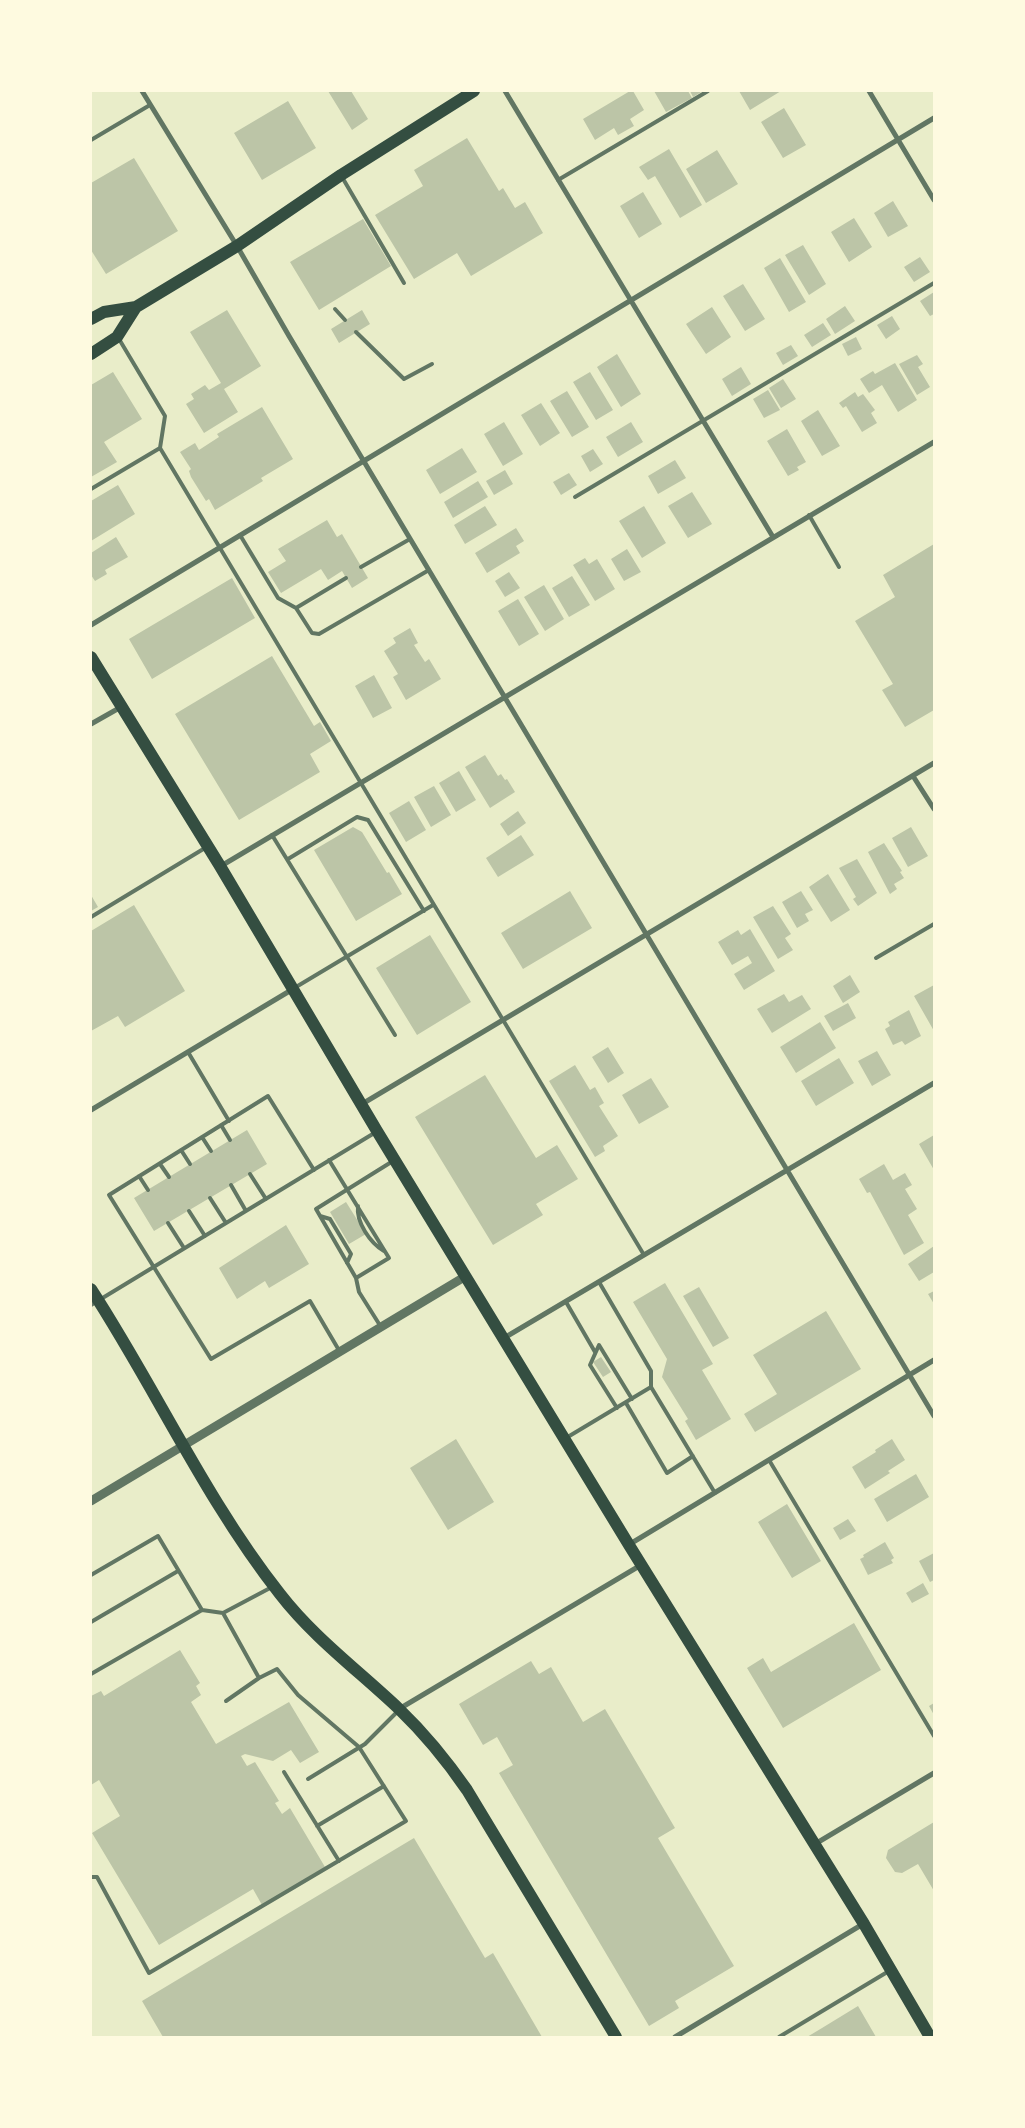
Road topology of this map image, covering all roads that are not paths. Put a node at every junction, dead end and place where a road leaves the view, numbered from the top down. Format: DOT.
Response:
graph roads {
  1 [pos="142,91"];
  2 [pos="474,91"];
  3 [pos="505,91"];
  4 [pos="708,91"];
  5 [pos="869,91"];
  6 [pos="150,105"];
  7 [pos="934,118"];
  8 [pos="898,139"];
  9 [pos="91,140"];
  10 [pos="341,175"];
  11 [pos="558,180"];
  12 [pos="934,200"];
  13 [pos="237,246"];
  14 [pos="404,283"];
  15 [pos="934,283"];
  16 [pos="631,301"];
  17 [pos="136,307"];
  18 [pos="335,309"];
  19 [pos="91,319"];
  20 [pos="345,320"];
  21 [pos="356,332"];
  22 [pos="118,337"];
  23 [pos="91,354"];
  24 [pos="432,364"];
  25 [pos="703,421"];
  26 [pos="934,442"];
  27 [pos="160,448"];
  28 [pos="363,461"];
  29 [pos="91,489"];
  30 [pos="575,497"];
  31 [pos="809,515"];
  32 [pos="240,535"];
  33 [pos="773,537"];
  34 [pos="410,539"];
  35 [pos="220,546"];
  36 [pos="361,567"];
  37 [pos="839,567"];
  38 [pos="429,570"];
  39 [pos="346,578"];
  40 [pos="296,608"];
  41 [pos="91,625"];
  42 [pos="91,657"];
  43 [pos="504,696"];
  44 [pos="121,706"];
  45 [pos="91,724"];
  46 [pos="934,764"];
  47 [pos="913,776"];
  48 [pos="360,782"];
  49 [pos="934,809"];
  50 [pos="272,835"];
  51 [pos="208,847"];
  52 [pos="288,859"];
  53 [pos="220,866"];
  54 [pos="433,905"];
  55 [pos="424,911"];
  56 [pos="91,916"];
  57 [pos="934,924"];
  58 [pos="646,935"];
  59 [pos="348,956"];
  60 [pos="876,958"];
  61 [pos="294,988"];
  62 [pos="502,1020"];
  63 [pos="396,1035"];
  64 [pos="188,1052"];
  65 [pos="934,1083"];
  66 [pos="361,1104"];
  67 [pos="91,1110"];
  68 [pos="229,1121"];
  69 [pos="221,1126"];
  70 [pos="377,1131"];
  71 [pos="202,1137"];
  72 [pos="230,1140"];
  73 [pos="181,1150"];
  74 [pos="211,1152"];
  75 [pos="329,1160"];
  76 [pos="395,1160"];
  77 [pos="160,1164"];
  78 [pos="190,1164"];
  79 [pos="314,1170"];
  80 [pos="786,1172"];
  81 [pos="250,1174"];
  82 [pos="139,1176"];
  83 [pos="169,1177"];
  84 [pos="231,1185"];
  85 [pos="348,1189"];
  86 [pos="148,1190"];
  87 [pos="210,1198"];
  88 [pos="266,1199"];
  89 [pos="189,1210"];
  90 [pos="246,1211"];
  91 [pos="320,1216"];
  92 [pos="226,1222"];
  93 [pos="168,1223"];
  94 [pos="205,1236"];
  95 [pos="184,1248"];
  96 [pos="644,1255"];
  97 [pos="347,1263"];
  98 [pos="154,1267"];
  99 [pos="466,1276"];
  100 [pos="356,1278"];
  101 [pos="599,1282"];
  102 [pos="91,1289"];
  103 [pos="95,1302"];
  104 [pos="566,1302"];
  105 [pos="381,1327"];
  106 [pos="504,1338"];
  107 [pos="340,1352"];
  108 [pos="595,1352"];
  109 [pos="934,1360"];
  110 [pos="909,1375"];
  111 [pos="650,1387"];
  112 [pos="632,1399"];
  113 [pos="626,1403"];
  114 [pos="617,1408"];
  115 [pos="934,1416"];
  116 [pos="565,1439"];
  117 [pos="184,1445"];
  118 [pos="693,1456"];
  119 [pos="769,1460"];
  120 [pos="715,1493"];
  121 [pos="91,1501"];
  122 [pos="629,1545"];
  123 [pos="642,1565"];
  124 [pos="178,1571"];
  125 [pos="91,1575"];
  126 [pos="274,1586"];
  127 [pos="202,1610"];
  128 [pos="223,1613"];
  129 [pos="91,1622"];
  130 [pos="91,1674"];
  131 [pos="258,1678"];
  132 [pos="226,1701"];
  133 [pos="400,1709"];
  134 [pos="934,1736"];
  135 [pos="359,1747"];
  136 [pos="284,1772"];
  137 [pos="934,1773"];
  138 [pos="308,1779"];
  139 [pos="384,1786"];
  140 [pos="317,1826"];
  141 [pos="814,1844"];
  142 [pos="339,1861"];
  143 [pos="91,1877"];
  144 [pos="864,1924"];
  145 [pos="890,1970"];
  146 [pos="616,2037"];
  147 [pos="675,2037"];
  148 [pos="779,2037"];
  149 [pos="930,2037"];
  1 -- 6 [label="street"];
  2 -- 10 [label="main road"];
  3 -- 11 [label="street"];
  4 -- 11 [label="lane"];
  5 -- 8 [label="street"];
  6 -- 9 [label="lane"];
  6 -- 13 [label="street"];
  7 -- 8 [label="street"];
  8 -- 12 [label="street"];
  8 -- 16 [label="street"];
  10 -- 13 [label="main road"];
  10 -- 14 [label="lane"];
  11 -- 16 [label="street"];
  13 -- 17 [label="main road"];
  13 -- 28 [label="street"];
  15 -- 25 [label="lane"];
  16 -- 25 [label="street"];
  16 -- 28 [label="street"];
  17 -- 19 [label="main road"];
  17 -- 22 [label="main road"];
  18 -- 20 [label="lane"];
  21 -- 24 [label="lane"];
  22 -- 23 [label="main road"];
  22 -- 27 [label="lane"];
  25 -- 30 [label="lane"];
  25 -- 33 [label="street"];
  26 -- 31 [label="street"];
  27 -- 29 [label="lane"];
  27 -- 35 [label="lane"];
  28 -- 32 [label="street"];
  28 -- 34 [label="street"];
  31 -- 33 [label="street"];
  31 -- 37 [label="lane"];
  32 -- 35 [label="street"];
  32 -- 40 [label="lane"];
  33 -- 43 [label="street"];
  34 -- 36 [label="lane"];
  34 -- 38 [label="street"];
  35 -- 41 [label="street"];
  35 -- 48 [label="lane"];
  38 -- 40 [label="lane"];
  38 -- 43 [label="street"];
  39 -- 40 [label="lane"];
  42 -- 44 [label="main road"];
  43 -- 48 [label="street"];
  43 -- 58 [label="street"];
  44 -- 45 [label="street"];
  44 -- 51 [label="main road"];
  46 -- 47 [label="street"];
  47 -- 49 [label="street"];
  47 -- 58 [label="street"];
  48 -- 50 [label="street"];
  48 -- 54 [label="lane"];
  50 -- 52 [label="lane"];
  50 -- 53 [label="street"];
  51 -- 53 [label="main road"];
  51 -- 56 [label="lane"];
  52 -- 55 [label="lane"];
  52 -- 59 [label="lane"];
  53 -- 61 [label="main road"];
  54 -- 55 [label="lane"];
  54 -- 62 [label="lane"];
  55 -- 59 [label="lane"];
  57 -- 60 [label="lane"];
  58 -- 62 [label="street"];
  58 -- 80 [label="street"];
  59 -- 61 [label="lane"];
  59 -- 63 [label="lane"];
  61 -- 64 [label="street"];
  61 -- 66 [label="main road"];
  62 -- 66 [label="street"];
  62 -- 96 [label="lane"];
  64 -- 67 [label="street"];
  64 -- 68 [label="lane"];
  65 -- 80 [label="street"];
  66 -- 70 [label="main road"];
  68 -- 69 [label="lane"];
  68 -- 79 [label="lane"];
  69 -- 71 [label="lane"];
  69 -- 72 [label="lane"];
  70 -- 75 [label="lane"];
  70 -- 76 [label="main road"];
  71 -- 73 [label="lane"];
  71 -- 74 [label="lane"];
  73 -- 77 [label="lane"];
  73 -- 78 [label="lane"];
  75 -- 79 [label="lane"];
  75 -- 85 [label="lane"];
  76 -- 85 [label="lane"];
  76 -- 99 [label="main road"];
  77 -- 82 [label="lane"];
  77 -- 83 [label="lane"];
  79 -- 88 [label="lane"];
  80 -- 96 [label="street"];
  80 -- 110 [label="street"];
  81 -- 88 [label="lane"];
  82 -- 86 [label="lane"];
  82 -- 98 [label="lane"];
  84 -- 90 [label="lane"];
  85 -- 91 [label="lane"];
  85 -- 100 [label="lane"];
  87 -- 92 [label="lane"];
  88 -- 90 [label="lane"];
  89 -- 94 [label="lane"];
  90 -- 92 [label="lane"];
  91 -- 97 [label="lane"];
  91 -- 97 [label="lane"];
  92 -- 94 [label="lane"];
  93 -- 95 [label="lane"];
  94 -- 95 [label="lane"];
  95 -- 98 [label="lane"];
  96 -- 101 [label="street"];
  97 -- 100 [label="lane"];
  98 -- 103 [label="lane"];
  98 -- 107 [label="lane"];
  99 -- 105 [label="street"];
  99 -- 106 [label="main road"];
  100 -- 105 [label="lane"];
  101 -- 104 [label="street"];
  101 -- 111 [label="lane"];
  102 -- 103 [label="main road"];
  103 -- 117 [label="main road"];
  104 -- 106 [label="street"];
  104 -- 108 [label="lane"];
  105 -- 107 [label="street"];
  106 -- 116 [label="main road"];
  107 -- 117 [label="street"];
  108 -- 112 [label="lane"];
  108 -- 114 [label="lane"];
  109 -- 110 [label="street"];
  110 -- 115 [label="street"];
  110 -- 119 [label="street"];
  111 -- 112 [label="lane"];
  111 -- 118 [label="lane"];
  112 -- 113 [label="lane"];
  113 -- 114 [label="lane"];
  113 -- 118 [label="lane"];
  114 -- 116 [label="lane"];
  116 -- 122 [label="main road"];
  117 -- 121 [label="street"];
  117 -- 126 [label="main road"];
  118 -- 120 [label="lane"];
  119 -- 120 [label="street"];
  119 -- 134 [label="lane"];
  120 -- 122 [label="street"];
  122 -- 123 [label="main road"];
  123 -- 133 [label="street"];
  123 -- 141 [label="main road"];
  124 -- 125 [label="lane"];
  124 -- 127 [label="lane"];
  124 -- 129 [label="lane"];
  126 -- 128 [label="lane"];
  126 -- 133 [label="main road"];
  127 -- 128 [label="lane"];
  127 -- 130 [label="lane"];
  128 -- 131 [label="lane"];
  131 -- 132 [label="lane"];
  131 -- 135 [label="lane"];
  133 -- 135 [label="lane"];
  133 -- 146 [label="main road"];
  135 -- 138 [label="lane"];
  135 -- 139 [label="lane"];
  136 -- 140 [label="lane"];
  137 -- 141 [label="street"];
  139 -- 140 [label="lane"];
  139 -- 142 [label="lane"];
  140 -- 142 [label="lane"];
  141 -- 144 [label="main road"];
  142 -- 143 [label="lane"];
  144 -- 145 [label="main road"];
  144 -- 147 [label="street"];
  145 -- 148 [label="lane"];
  145 -- 149 [label="main road"];
}
